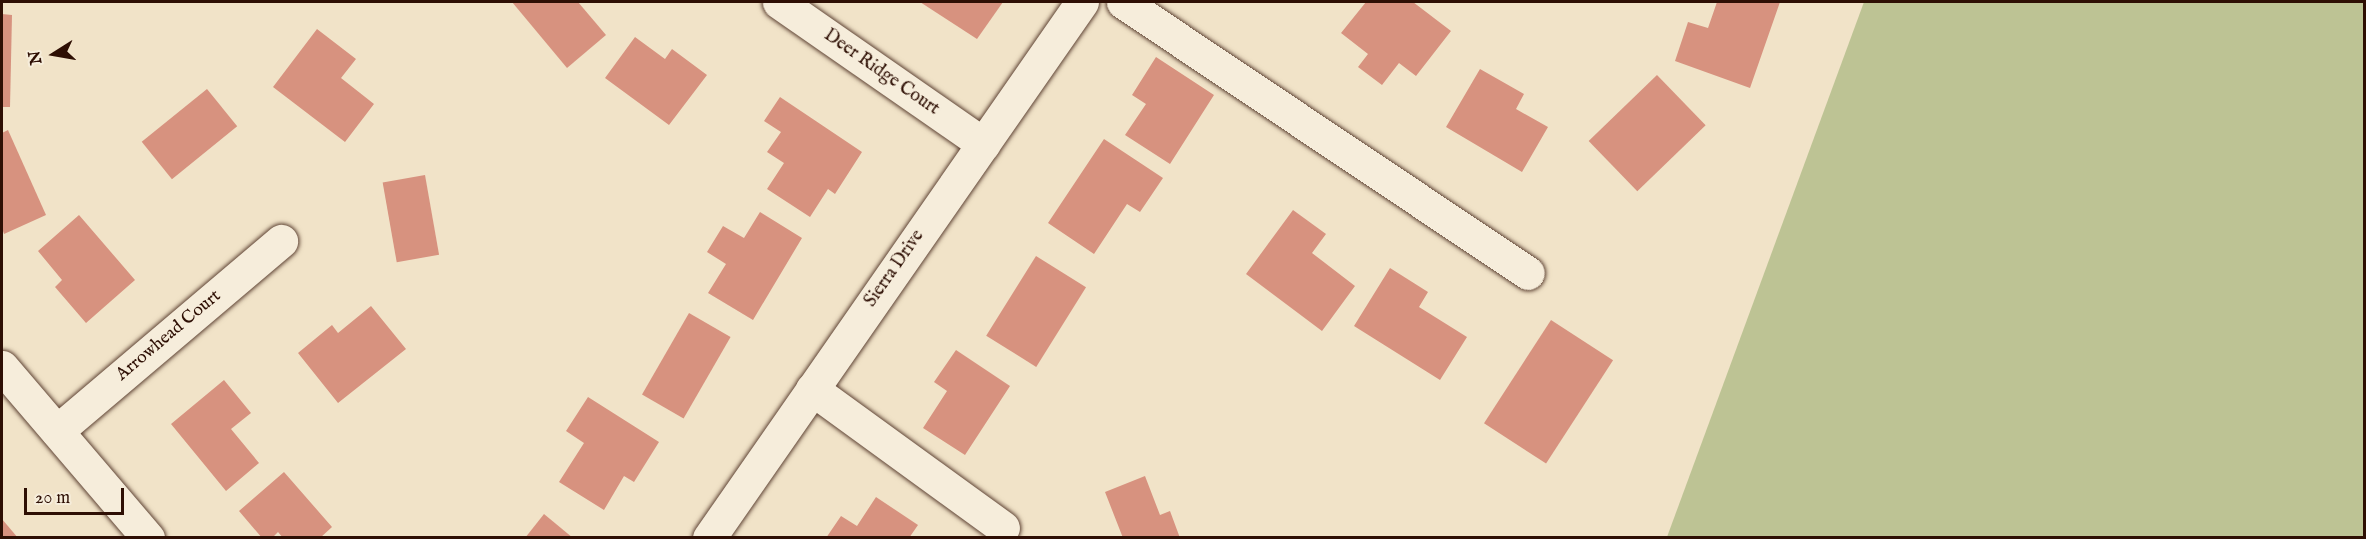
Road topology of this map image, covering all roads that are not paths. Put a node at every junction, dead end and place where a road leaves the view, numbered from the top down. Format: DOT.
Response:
graph roads {
  1 [pos="779,2"];
  2 [pos="1082,2"];
  3 [pos="1122,2"];
  4 [pos="983,144"];
  5 [pos="281,241"];
  6 [pos="1528,273"];
  7 [pos="2,367"];
  8 [pos="812,389"];
  9 [pos="57,430"];
  10 [pos="1003,528"];
  11 [pos="148,537"];
  12 [pos="709,537"];
  1 -- 4 [label="street, Deer Ridge Court"];
  2 -- 4 [label="street, Sierra Drive"];
  3 -- 6 [label="street"];
  4 -- 8 [label="street, Sierra Drive"];
  5 -- 9 [label="street, Arrowhead Court"];
  7 -- 9 [label="street"];
  8 -- 10 [label="street"];
  8 -- 12 [label="street, Sierra Drive"];
  9 -- 11 [label="street"];
}
